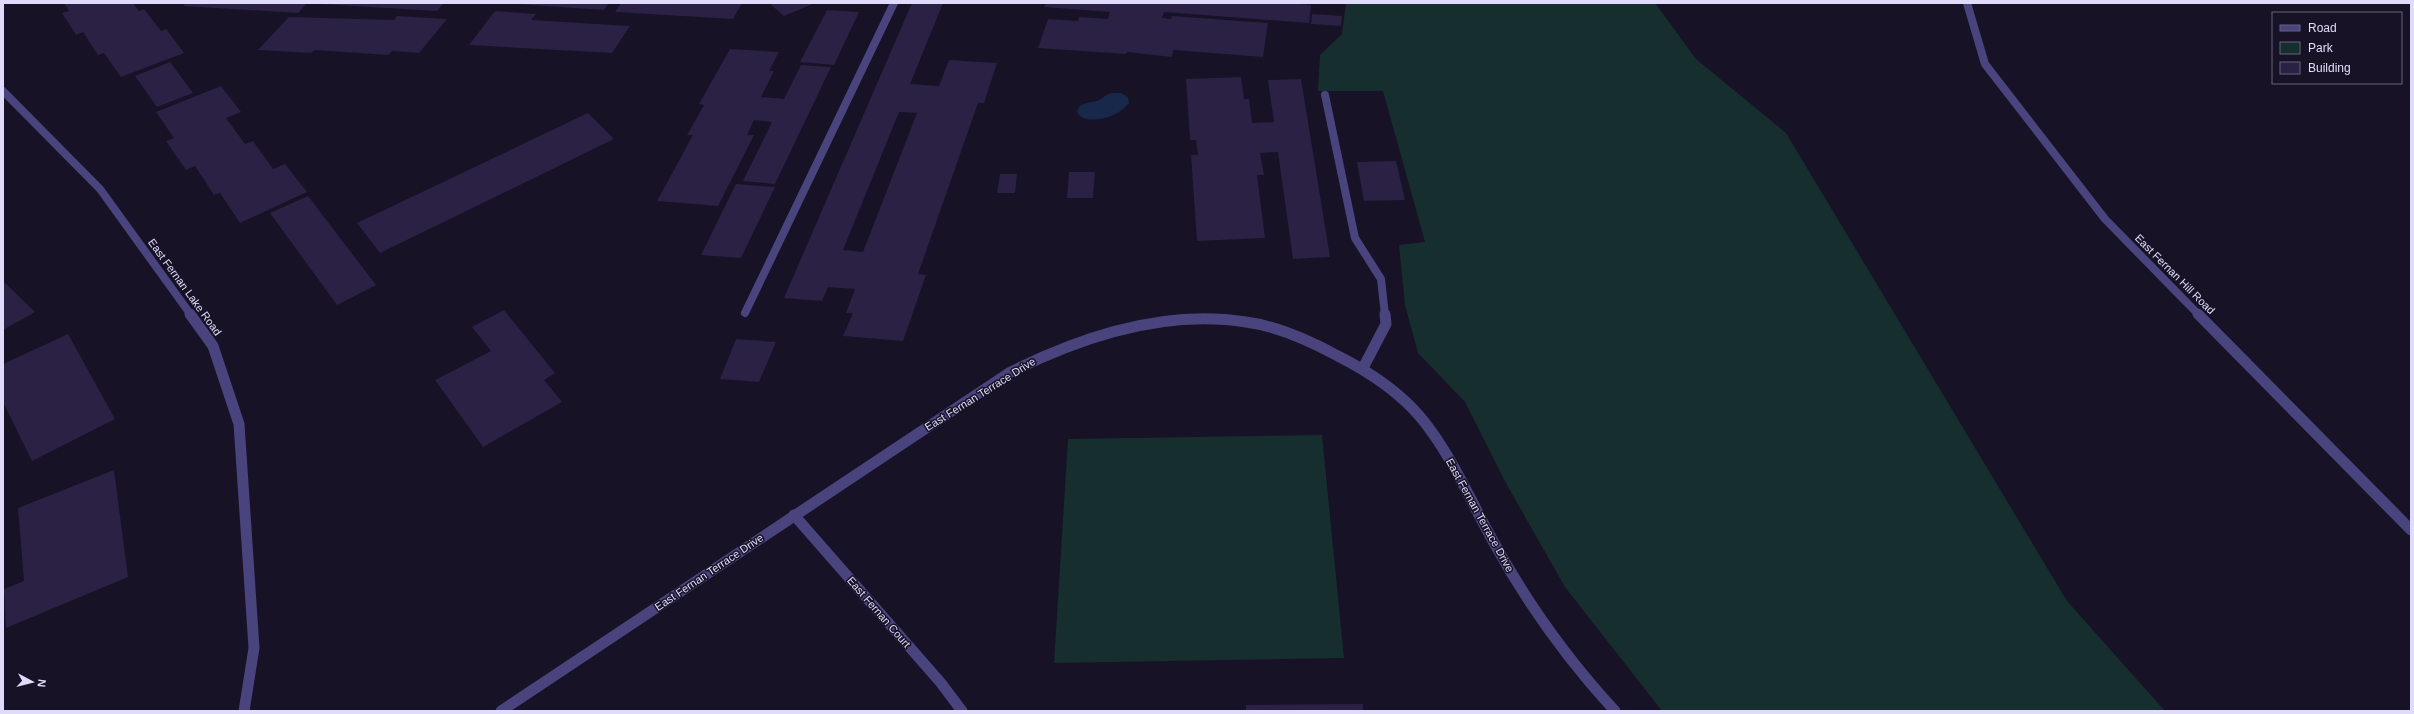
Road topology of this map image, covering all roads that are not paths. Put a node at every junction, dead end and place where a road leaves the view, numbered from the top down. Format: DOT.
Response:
graph roads {
  1 [pos="894,3"];
  2 [pos="1967,3"];
  3 [pos="3,91"];
  4 [pos="1325,95"];
  5 [pos="745,313"];
  6 [pos="1363,368"];
  7 [pos="794,515"];
  8 [pos="2411,530"];
  9 [pos="244,711"];
  10 [pos="501,711"];
  11 [pos="962,711"];
  12 [pos="1615,711"];
  1 -- 5 [label="street"];
  2 -- 8 [label="street, East Fernan Hill Road"];
  3 -- 9 [label="street, East Fernan Lake Road"];
  4 -- 6 [label="street"];
  6 -- 7 [label="street, East Fernan Terrace Drive"];
  6 -- 12 [label="street, East Fernan Terrace Drive"];
  7 -- 10 [label="street, East Fernan Terrace Drive"];
  7 -- 11 [label="street, East Fernan Court"];
}
